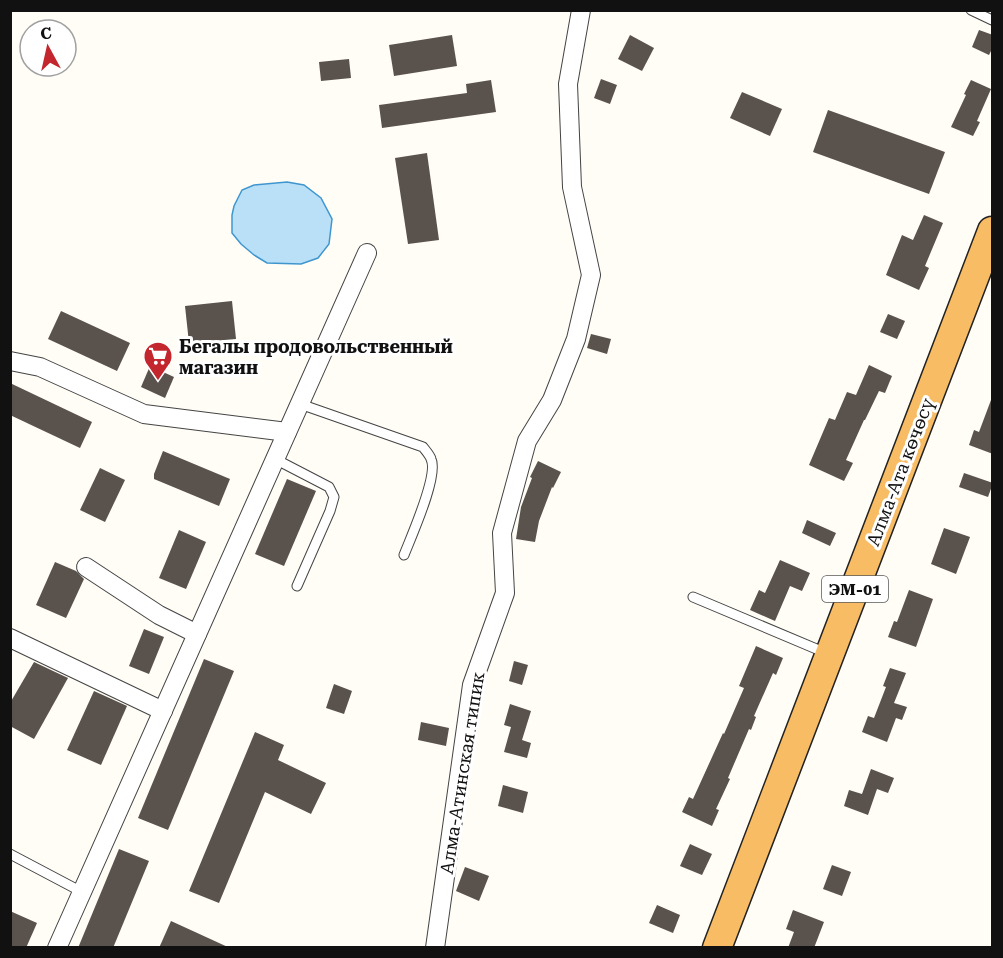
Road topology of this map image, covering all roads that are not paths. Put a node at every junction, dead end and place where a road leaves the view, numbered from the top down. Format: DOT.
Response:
graph roads {
  1 [pos="581,10"];
  2 [pos="971,10"];
  3 [pos="993,20"];
  4 [pos="993,231"];
  5 [pos="367,253"];
  6 [pos="10,361"];
  7 [pos="300,404"];
  8 [pos="287,432"];
  9 [pos="275,459"];
  10 [pos="404,555"];
  11 [pos="86,567"];
  12 [pos="297,586"];
  13 [pos="693,597"];
  14 [pos="197,634"];
  15 [pos="10,638"];
  16 [pos="829,655"];
  17 [pos="163,711"];
  18 [pos="10,854"];
  19 [pos="82,892"];
  20 [pos="57,948"];
  21 [pos="435,948"];
  22 [pos="717,948"];
  1 -- 21 [label="street, Алма-Атинская типик"];
  2 -- 3 [label="lane"];
  4 -- 16 [label="highway, Алма-Ата көчөсү / ЭМ-01"];
  5 -- 7 [label="street"];
  6 -- 8 [label="street"];
  7 -- 8 [label="street"];
  7 -- 10 [label="lane"];
  8 -- 9 [label="street"];
  9 -- 12 [label="lane"];
  9 -- 14 [label="street"];
  11 -- 14 [label="street"];
  13 -- 16 [label="lane"];
  14 -- 17 [label="street"];
  15 -- 17 [label="street"];
  16 -- 22 [label="highway, Алма-Ата көчөсү / ЭМ-01"];
  17 -- 19 [label="street"];
  18 -- 19 [label="lane"];
  19 -- 20 [label="street"];
}
